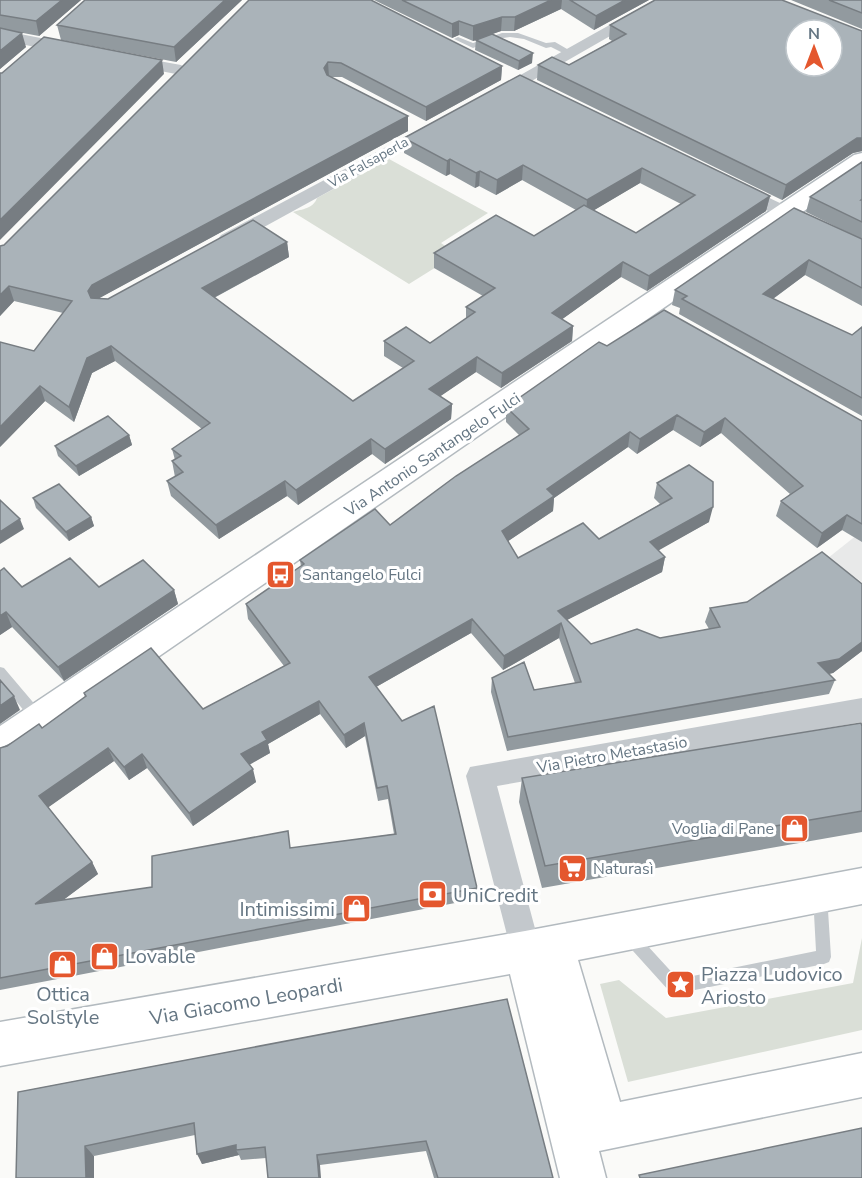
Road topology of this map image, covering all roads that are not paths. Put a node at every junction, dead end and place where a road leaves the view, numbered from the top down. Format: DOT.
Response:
graph roads {
  1 [pos="664,0"];
  2 [pos="60,29"];
  3 [pos="0,35"];
  4 [pos="458,39"];
  5 [pos="438,41"];
  6 [pos="43,43"];
  7 [pos="89,52"];
  8 [pos="570,52"];
  9 [pos="197,55"];
  10 [pos="112,57"];
  11 [pos="26,59"];
  12 [pos="478,61"];
  13 [pos="181,70"];
  14 [pos="499,71"];
  15 [pos="519,81"];
  16 [pos="164,87"];
  17 [pos="540,92"];
  18 [pos="478,103"];
  19 [pos="406,120"];
  20 [pos="447,120"];
  21 [pos="426,131"];
  22 [pos="862,160"];
  23 [pos="722,181"];
  24 [pos="786,213"];
  25 [pos="216,246"];
  26 [pos="862,250"];
  27 [pos="0,672"];
  28 [pos="862,710"];
  29 [pos="39,718"];
  30 [pos="0,746"];
  31 [pos="862,886"];
  32 [pos="820,894"];
  33 [pos="626,932"];
  34 [pos="523,952"];
  35 [pos="0,1044"];
  36 [pos="862,1074"];
  37 [pos="589,1131"];
  38 [pos="584,1178"];
  1 -- 8 [label="street"];
  2 -- 6 [label="street"];
  3 -- 6 [label="street"];
  4 -- 8 [label="lane"];
  5 -- 12 [label="street"];
  6 -- 7 [label="street"];
  6 -- 11 [label="street"];
  8 -- 15 [label="street"];
  9 -- 13 [label="street"];
  10 -- 13 [label="street"];
  13 -- 16 [label="street"];
  14 -- 15 [label="street"];
  15 -- 17 [label="street"];
  15 -- 18 [label="street"];
  19 -- 21 [label="street"];
  20 -- 21 [label="street, Via Falsaperla"];
  21 -- 25 [label="street, Via Falsaperla"];
  22 -- 24 [label="street, Via Antonio Santangelo Fulci"];
  23 -- 24 [label="street"];
  24 -- 26 [label="street"];
  24 -- 29 [label="street, Via Antonio Santangelo Fulci"];
  27 -- 29 [label="lane"];
  28 -- 34 [label="street, Via Pietro Metastasio"];
  29 -- 30 [label="street, Via Antonio Santangelo Fulci"];
  31 -- 32 [label="street, Via Giacomo Leopardi"];
  32 -- 33 [label="street, Via Giacomo Leopardi"];
  32 -- 33 [label="lane"];
  33 -- 34 [label="street, Via Giacomo Leopardi"];
  34 -- 35 [label="street, Via Giacomo Leopardi"];
  34 -- 37 [label="street"];
  36 -- 37 [label="street"];
  37 -- 38 [label="street"];
}
